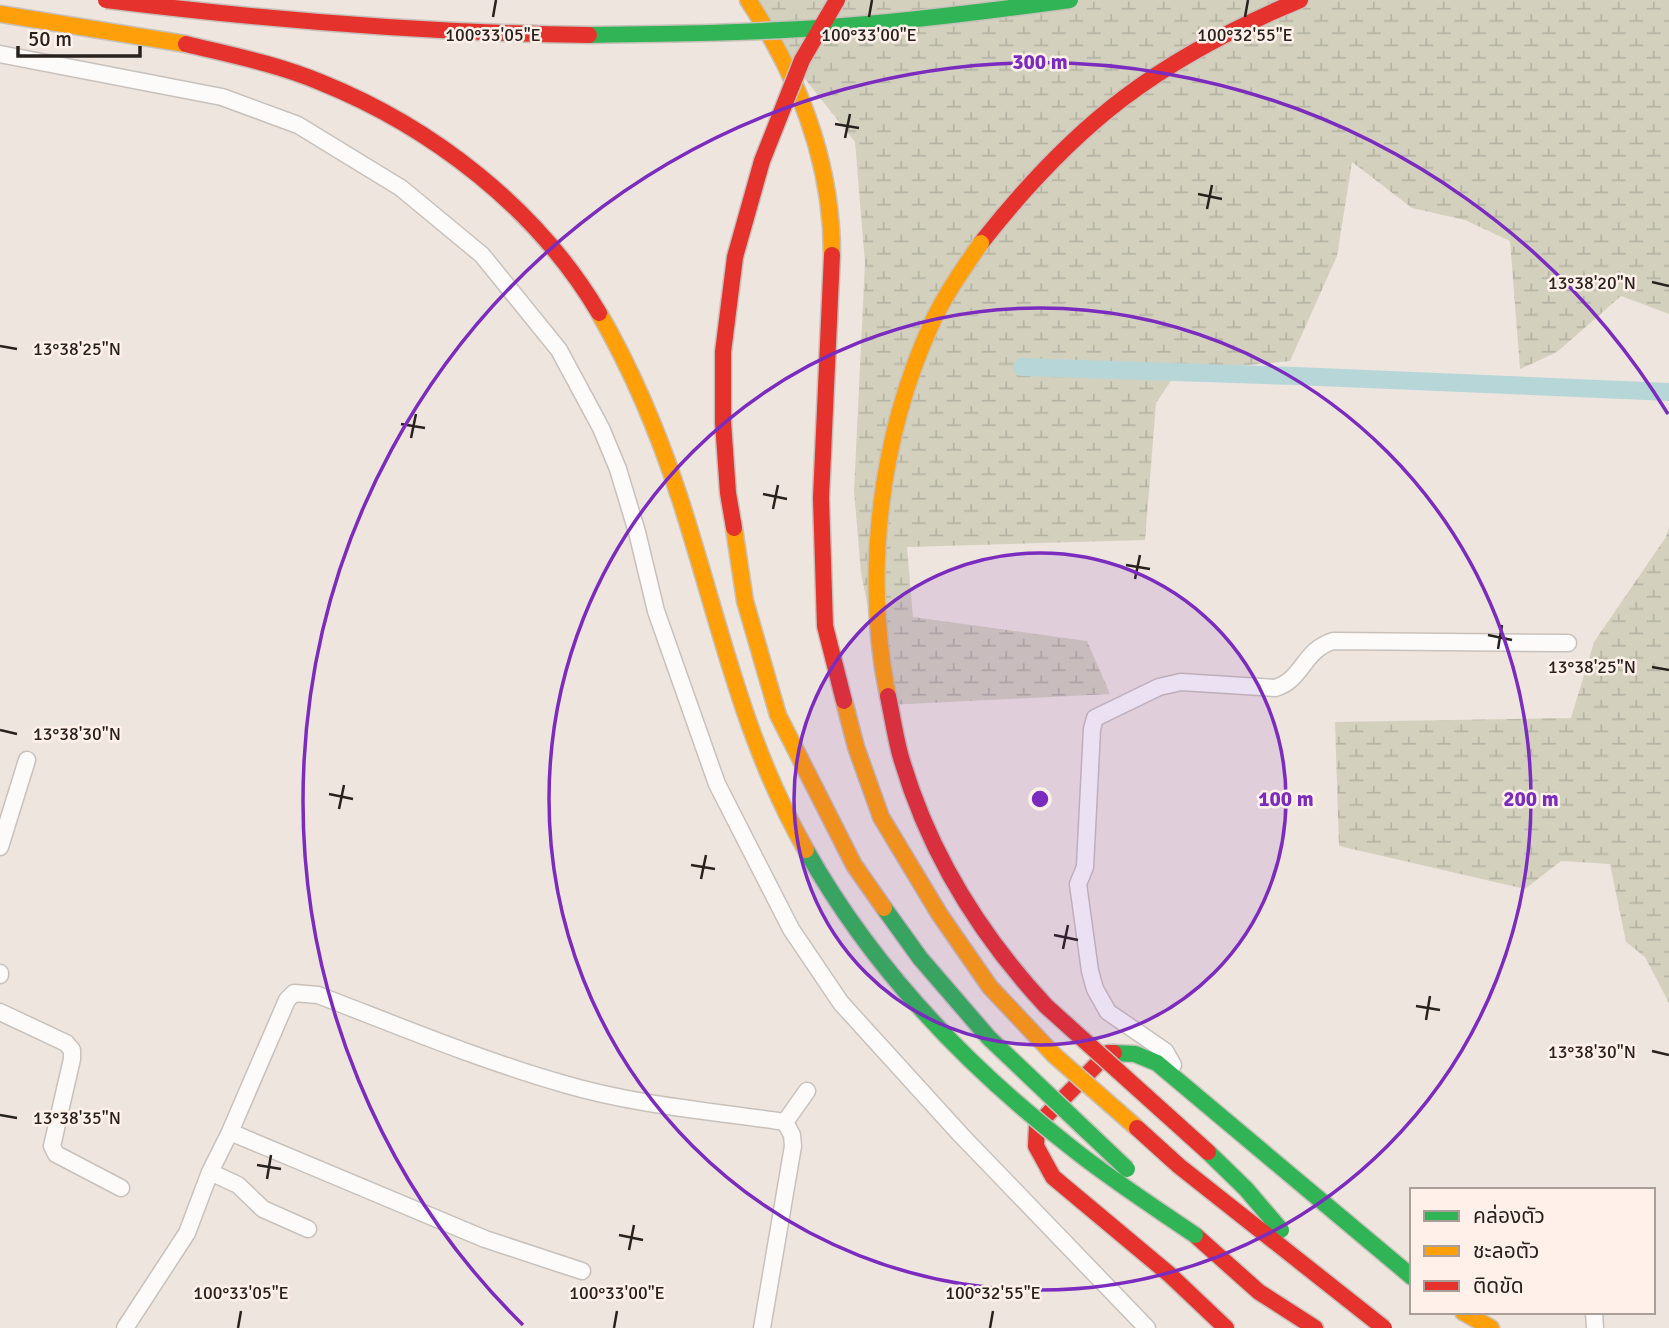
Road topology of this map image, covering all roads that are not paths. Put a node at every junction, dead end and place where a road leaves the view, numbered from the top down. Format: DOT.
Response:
graph roads {
  1 [pos="106,0"];
  2 [pos="748,0"];
  3 [pos="837,0"];
  4 [pos="1070,0"];
  5 [pos="1300,0"];
  6 [pos="0,14"];
  7 [pos="0,54"];
  8 [pos="1568,643"];
  9 [pos="27,760"];
  10 [pos="0,847"];
  11 [pos="0,1012"];
  12 [pos="1188,1089"];
  13 [pos="807,1091"];
  14 [pos="785,1122"];
  15 [pos="230,1132"];
  16 [pos="210,1172"];
  17 [pos="121,1188"];
  18 [pos="308,1229"];
  19 [pos="1195,1235"];
  20 [pos="582,1271"];
  21 [pos="1317,1273"];
  22 [pos="1410,1275"];
  23 [pos="1259,1292"];
  24 [pos="1466,1314"];
  25 [pos="125,1328"];
  26 [pos="762,1328"];
  27 [pos="1147,1328"];
  28 [pos="1226,1328"];
  29 [pos="1285,1328"];
  30 [pos="1315,1328"];
  31 [pos="1359,1328"];
  32 [pos="1384,1328"];
  33 [pos="1491,1328"];
  1 -- 4 [label="highway, bridge"];
  2 -- 21 [label="highway, bridge"];
  3 -- 19 [label="highway, bridge"];
  5 -- 21 [label="highway, bridge"];
  6 -- 19 [label="highway, bridge"];
  7 -- 27 [label="street"];
  8 -- 12 [label="street"];
  9 -- 10 [label="street"];
  11 -- 17 [label="street"];
  12 -- 22 [label="highway"];
  12 -- 28 [label="highway"];
  13 -- 14 [label="street"];
  14 -- 15 [label="street"];
  14 -- 26 [label="street"];
  15 -- 16 [label="street"];
  15 -- 20 [label="street"];
  16 -- 18 [label="street"];
  16 -- 25 [label="street"];
  19 -- 23 [label="highway"];
  21 -- 31 [label="highway, bridge"];
  21 -- 32 [label="highway, bridge"];
  23 -- 29 [label="highway"];
  23 -- 30 [label="highway"];
  24 -- 33 [label="highway"];
}
